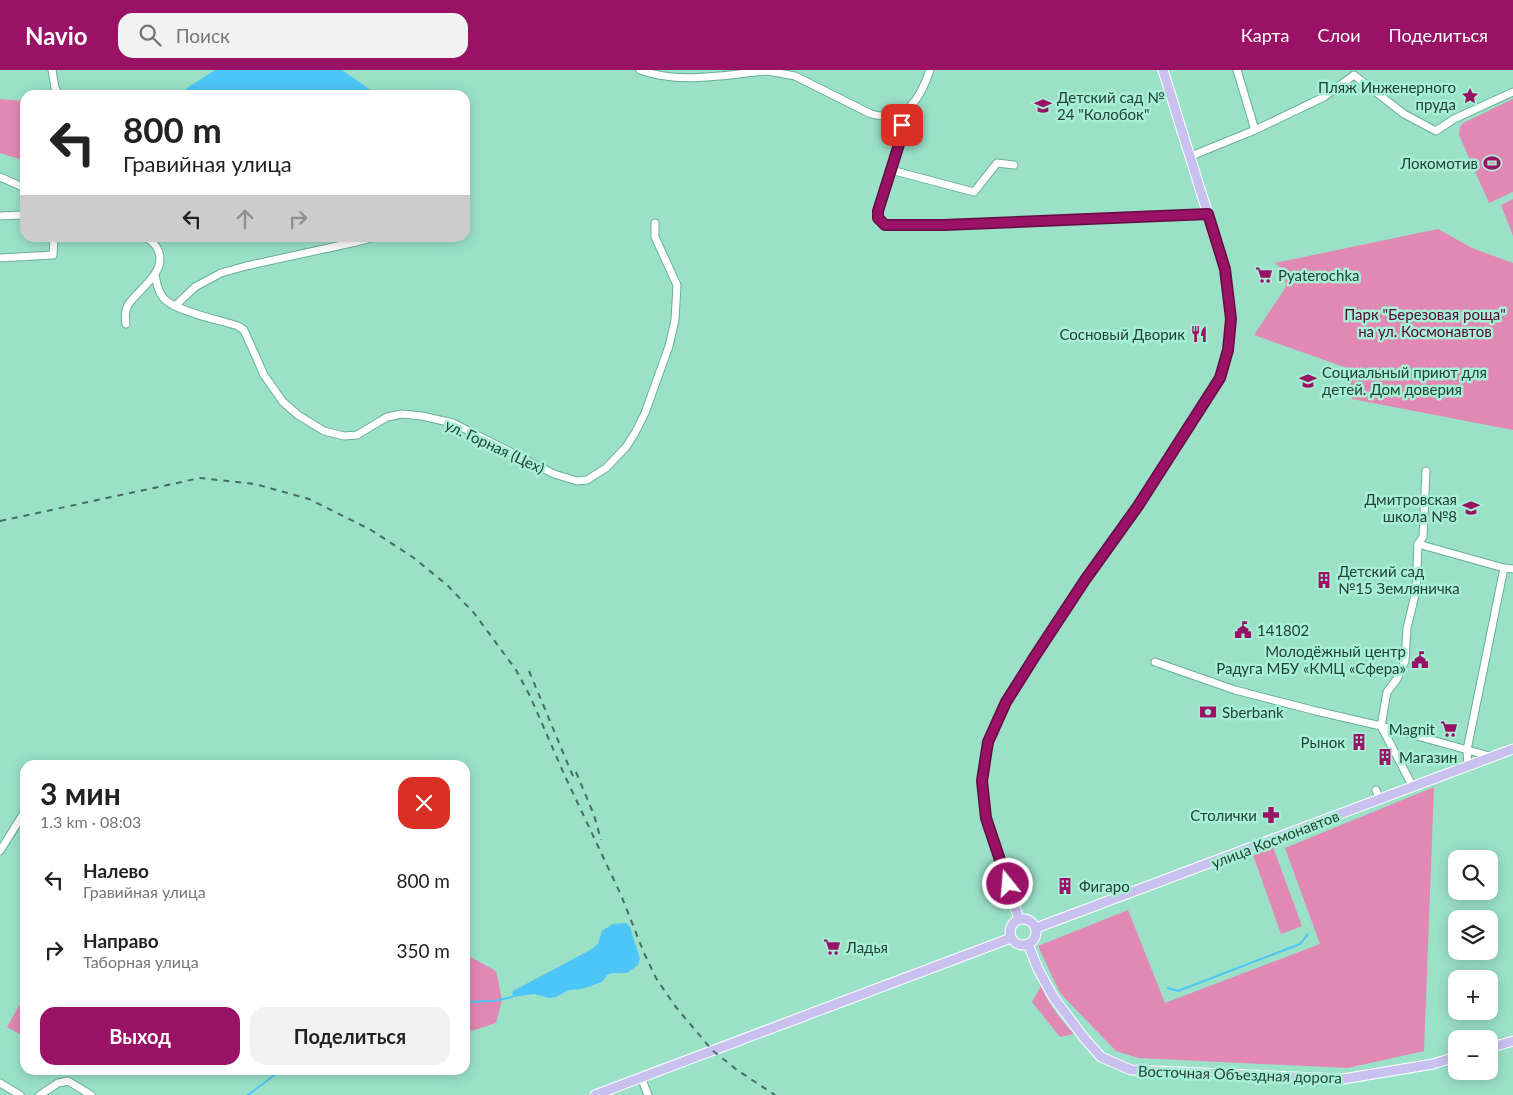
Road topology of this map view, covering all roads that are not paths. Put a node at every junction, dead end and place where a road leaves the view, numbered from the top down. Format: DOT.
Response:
graph roads {
  1 [pos="52,70"];
  2 [pos="640,70"];
  3 [pos="930,70"];
  4 [pos="1164,70"];
  5 [pos="1237,70"];
  6 [pos="762,71"];
  7 [pos="1355,72"];
  8 [pos="56,90"];
  9 [pos="1513,92"];
  10 [pos="900,114"];
  11 [pos="1256,130"];
  12 [pos="1191,156"];
  13 [pos="1014,165"];
  14 [pos="891,170"];
  15 [pos="0,178"];
  16 [pos="20,186"];
  17 [pos="1208,214"];
  18 [pos="20,215"];
  19 [pos="0,216"];
  20 [pos="654,223"];
  21 [pos="54,242"];
  22 [pos="152,242"];
  23 [pos="348,242"];
  24 [pos="0,258"];
  25 [pos="155,275"];
  26 [pos="175,306"];
  27 [pos="126,324"];
  28 [pos="1426,470"];
  29 [pos="1418,544"];
  30 [pos="1504,568"];
  31 [pos="1513,569"];
  32 [pos="1155,662"];
  33 [pos="1381,726"];
  34 [pos="1513,749"];
  35 [pos="1467,750"];
  36 [pos="1492,757"];
  37 [pos="1468,767"];
  38 [pos="1413,787"];
  39 [pos="1376,790"];
  40 [pos="1380,800"];
  41 [pos="20,820"];
  42 [pos="0,851"];
  43 [pos="1019,919"];
  44 [pos="1036,928"];
  45 [pos="1011,938"];
  46 [pos="1028,944"];
  47 [pos="1513,1041"];
  48 [pos="1498,1045"];
  49 [pos="1448,1060"];
  50 [pos="641,1077"];
  51 [pos="0,1083"];
  52 [pos="20,1095"];
  53 [pos="40,1095"];
  54 [pos="91,1095"];
  55 [pos="595,1095"];
  56 [pos="648,1095"];
  1 -- 8 [label="street"];
  2 -- 6 [label="street"];
  3 -- 10 [label="street"];
  4 -- 12 [label="main road"];
  5 -- 11 [label="street"];
  6 -- 10 [label="street"];
  7 -- 9 [label="street"];
  7 -- 11 [label="street"];
  10 -- 14 [label="street"];
  11 -- 12 [label="street"];
  12 -- 17 [label="main road"];
  13 -- 14 [label="street"];
  14 -- 17 [label="street"];
  15 -- 16 [label="street"];
  17 -- 43 [label="main road"];
  18 -- 19 [label="street"];
  20 -- 26 [label="street, ул. Горная (Цех)"];
  21 -- 24 [label="street"];
  22 -- 25 [label="street, ул. Горная (Цех)"];
  23 -- 26 [label="street"];
  25 -- 26 [label="street, ул. Горная (Цех)"];
  25 -- 27 [label="street"];
  28 -- 29 [label="street"];
  29 -- 30 [label="street"];
  29 -- 33 [label="street"];
  30 -- 31 [label="street"];
  30 -- 35 [label="street"];
  32 -- 33 [label="street"];
  33 -- 35 [label="street"];
  33 -- 38 [label="street"];
  34 -- 36 [label="main road, улица Космонавтов"];
  35 -- 36 [label="street"];
  35 -- 37 [label="street"];
  36 -- 37 [label="main road, улица Космонавтов"];
  37 -- 38 [label="main road, улица Космонавтов"];
  38 -- 40 [label="main road, улица Космонавтов"];
  39 -- 40 [label="street"];
  40 -- 44 [label="main road, улица Космонавтов"];
  41 -- 42 [label="street"];
  43 -- 44 [label="main road"];
  43 -- 45 [label="main road"];
  44 -- 46 [label="main road"];
  45 -- 46 [label="main road"];
  45 -- 50 [label="main road"];
  46 -- 49 [label="main road, Восточная Объездная дорога"];
  47 -- 48 [label="main road"];
  50 -- 55 [label="main road"];
  50 -- 56 [label="street"];
  51 -- 52 [label="street"];
  53 -- 54 [label="street"];
}
